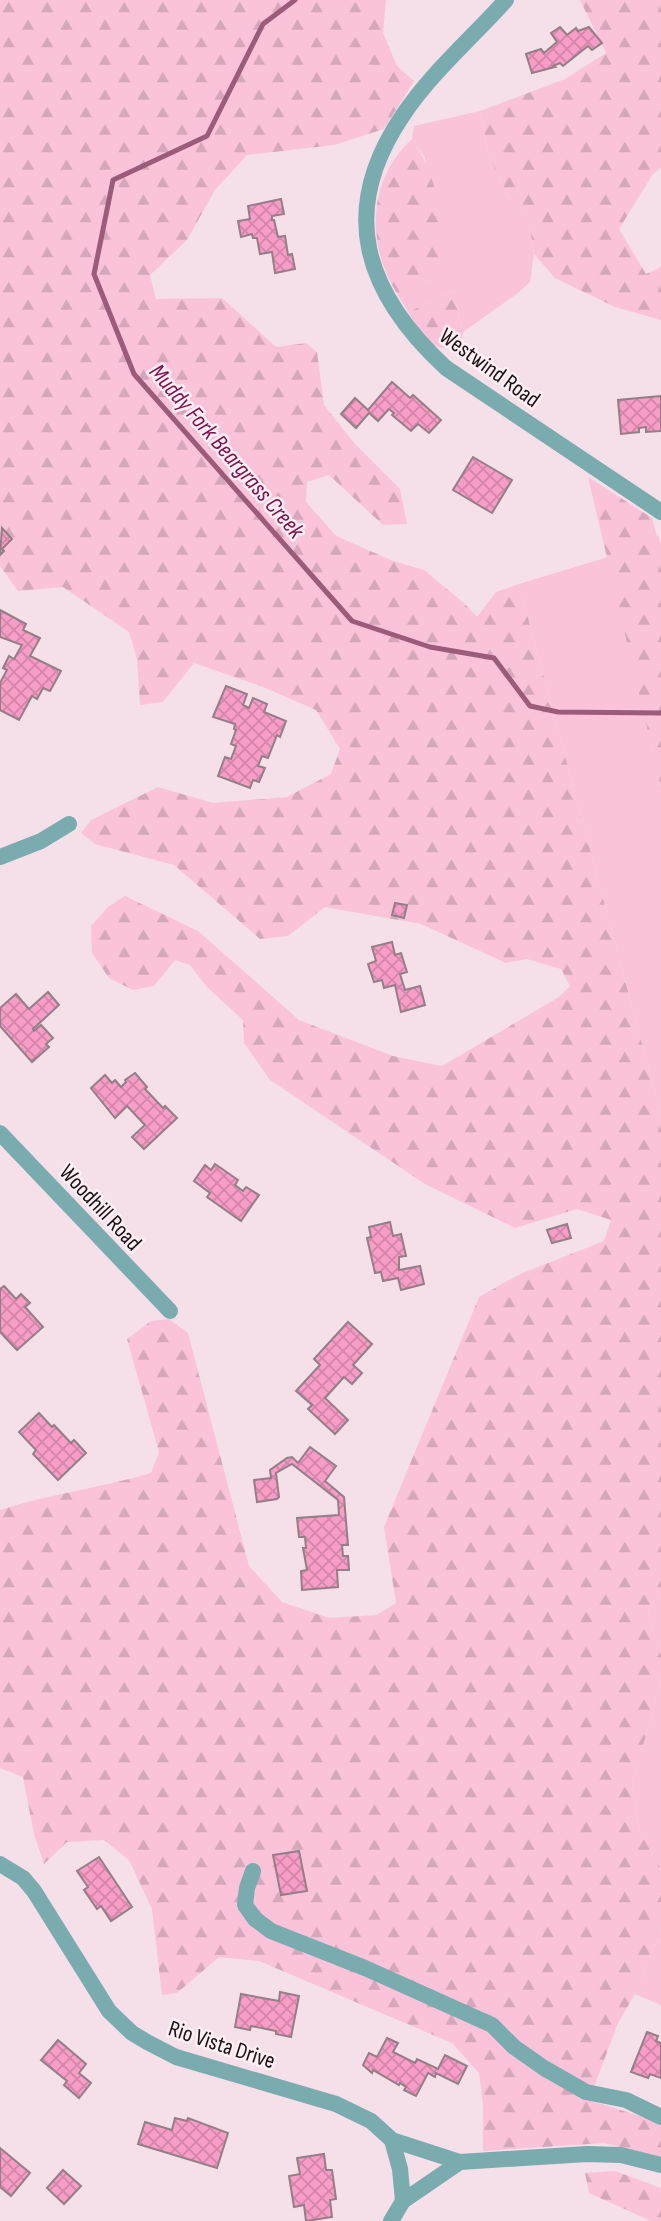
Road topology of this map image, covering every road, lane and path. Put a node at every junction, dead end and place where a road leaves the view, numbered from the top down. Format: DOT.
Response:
graph roads {
  1 [pos="506,0"];
  2 [pos="661,512"];
  3 [pos="69,824"];
  4 [pos="0,857"];
  5 [pos="0,1133"];
  6 [pos="170,1311"];
  7 [pos="0,1864"];
  8 [pos="253,1871"];
  9 [pos="661,2117"];
  10 [pos="392,2140"];
  11 [pos="460,2162"];
  12 [pos="661,2165"];
  13 [pos="403,2201"];
  14 [pos="391,2221"];
  1 -- 2 [label="street, Westwind Road"];
  3 -- 4 [label="street"];
  5 -- 6 [label="street, Woodhill Road"];
  7 -- 10 [label="street, Rio Vista Drive"];
  8 -- 9 [label="street"];
  10 -- 11 [label="street, Rio Vista Drive"];
  10 -- 13 [label="street"];
  11 -- 12 [label="street, Rio Vista Drive"];
  11 -- 13 [label="street"];
  13 -- 14 [label="street"];
}
